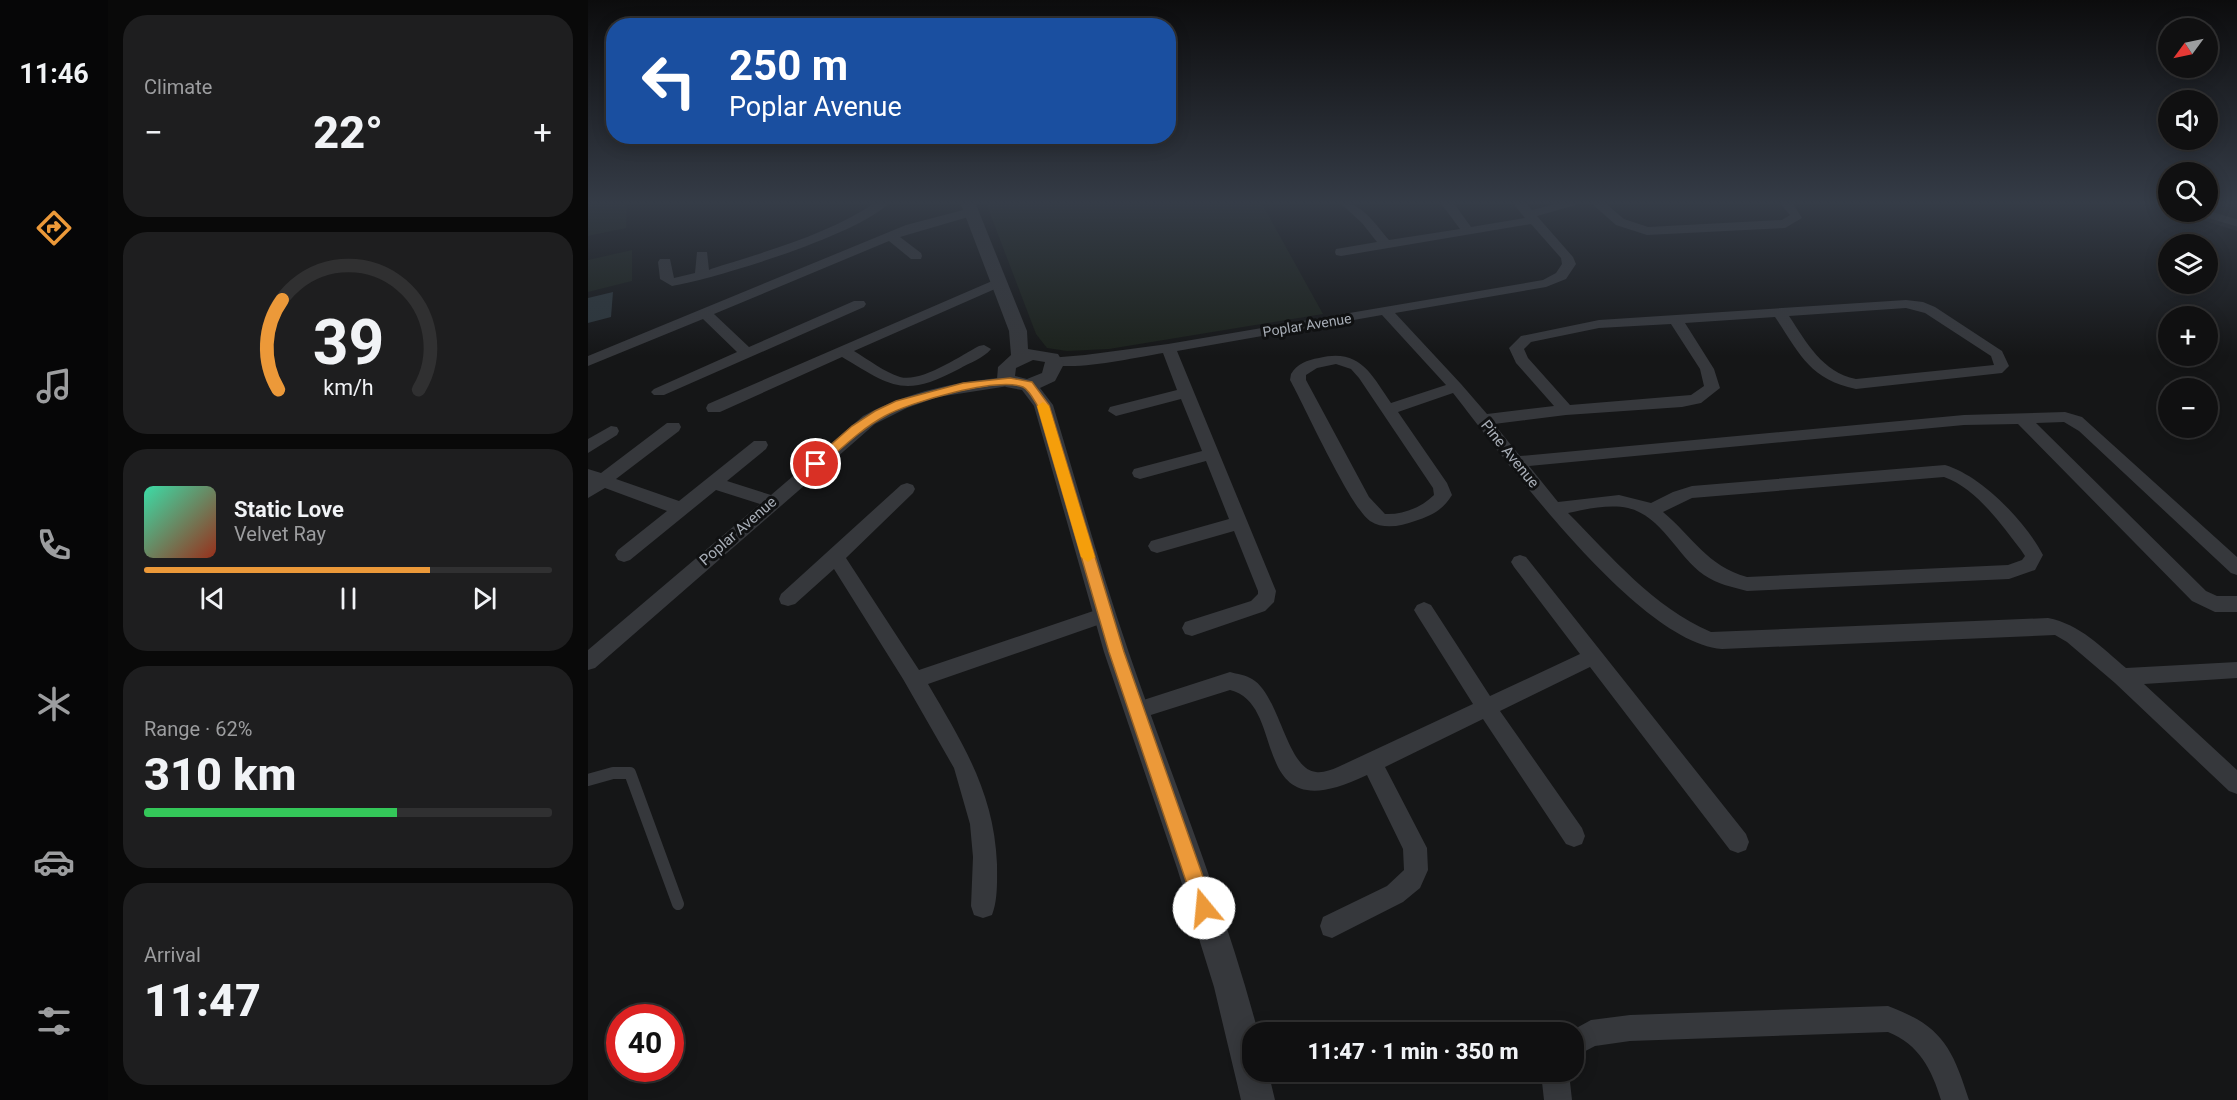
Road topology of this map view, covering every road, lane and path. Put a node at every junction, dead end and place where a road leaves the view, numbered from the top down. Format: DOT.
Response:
graph roads {
  1 [pos="766,253"];
  2 [pos="849,253"];
  3 [pos="913,253"];
  4 [pos="988,253"];
  5 [pos="1563,253"];
  6 [pos="702,255"];
  7 [pos="916,256"];
  8 [pos="665,262"];
  9 [pos="702,277"];
  10 [pos="999,282"];
  11 [pos="859,304"];
  12 [pos="1386,312"];
  13 [pos="705,313"];
  14 [pos="1780,313"];
  15 [pos="1675,318"];
  16 [pos="1168,348"];
  17 [pos="984,349"];
  18 [pos="843,351"];
  19 [pos="747,353"];
  20 [pos="1026,356"];
  21 [pos="588,361"];
  22 [pos="1034,379"];
  23 [pos="1456,387"];
  24 [pos="659,392"];
  25 [pos="1185,393"];
  26 [pos="714,408"];
  27 [pos="1388,410"];
  28 [pos="1566,410"];
  29 [pos="1116,411"];
  30 [pos="2022,417"];
  31 [pos="1483,420"];
  32 [pos="673,427"];
  33 [pos="611,431"];
  34 [pos="760,445"];
  35 [pos="588,447"];
  36 [pos="1210,454"];
  37 [pos="1516,462"];
  38 [pos="1140,473"];
  39 [pos="595,478"];
  40 [pos="714,483"];
  41 [pos="907,489"];
  42 [pos="588,492"];
  43 [pos="772,502"];
  44 [pos="681,509"];
  45 [pos="1554,509"];
  46 [pos="1652,510"];
  47 [pos="1239,522"];
  48 [pos="1157,546"];
  49 [pos="624,555"];
  50 [pos="836,557"];
  51 [pos="1520,562"];
  52 [pos="2237,568"];
  53 [pos="788,599"];
  54 [pos="2237,604"];
  55 [pos="1424,610"];
  56 [pos="1105,615"];
  57 [pos="1192,628"];
  58 [pos="596,644"];
  59 [pos="1594,656"];
  60 [pos="588,662"];
  61 [pos="2237,670"];
  62 [pos="2122,676"];
  63 [pos="915,680"];
  64 [pos="1486,707"];
  65 [pos="1135,711"];
  66 [pos="1371,762"];
  67 [pos="588,780"];
  68 [pos="2237,784"];
  69 [pos="1574,836"];
  70 [pos="1738,842"];
  71 [pos="678,904"];
  72 [pos="983,906"];
  73 [pos="1332,926"];
  74 [pos="1584,1037"];
  75 [pos="1556,1082"];
  76 [pos="1258,1100"];
  77 [pos="1558,1100"];
  78 [pos="1955,1100"];
  1 -- 9 [label="street"];
  2 -- 13 [label="street"];
  3 -- 7 [label="street"];
  4 -- 10 [label="street"];
  5 -- 12 [label="street, Poplar Avenue"];
  6 -- 9 [label="street"];
  8 -- 9 [label="street"];
  10 -- 18 [label="street"];
  10 -- 20 [label="street"];
  11 -- 19 [label="street"];
  12 -- 16 [label="street, Poplar Avenue"];
  12 -- 23 [label="street, Pine Avenue"];
  13 -- 19 [label="street"];
  13 -- 21 [label="street"];
  14 -- 14 [label="street"];
  14 -- 15 [label="street"];
  15 -- 28 [label="street"];
  15 -- 28 [label="street"];
  16 -- 22 [label="street, Poplar Avenue"];
  16 -- 25 [label="street"];
  17 -- 18 [label="street"];
  18 -- 26 [label="street"];
  19 -- 24 [label="street"];
  20 -- 22 [label="street"];
  20 -- 22 [label="street"];
  22 -- 43 [label="street, Poplar Avenue"];
  22 -- 56 [label="street"];
  23 -- 27 [label="street"];
  23 -- 31 [label="street, Pine Avenue"];
  25 -- 29 [label="street"];
  25 -- 36 [label="street"];
  27 -- 27 [label="street"];
  28 -- 31 [label="street"];
  30 -- 37 [label="street"];
  30 -- 52 [label="street"];
  30 -- 54 [label="street"];
  31 -- 37 [label="street, Pine Avenue"];
  32 -- 39 [label="street"];
  33 -- 35 [label="street"];
  34 -- 40 [label="street"];
  36 -- 38 [label="street"];
  36 -- 47 [label="street"];
  37 -- 45 [label="street, Pine Avenue"];
  39 -- 42 [label="street"];
  39 -- 44 [label="street"];
  40 -- 43 [label="street"];
  40 -- 44 [label="street"];
  41 -- 50 [label="street"];
  43 -- 58 [label="street, Poplar Avenue"];
  44 -- 49 [label="street"];
  45 -- 46 [label="street"];
  45 -- 62 [label="street, Pine Avenue"];
  46 -- 46 [label="street"];
  47 -- 48 [label="street"];
  47 -- 57 [label="street"];
  50 -- 53 [label="street"];
  50 -- 63 [label="street"];
  51 -- 59 [label="street"];
  55 -- 64 [label="street"];
  56 -- 63 [label="street"];
  56 -- 65 [label="street"];
  58 -- 60 [label="street, Poplar Avenue"];
  59 -- 64 [label="street"];
  59 -- 70 [label="street"];
  61 -- 62 [label="street"];
  62 -- 68 [label="street, Pine Avenue"];
  63 -- 72 [label="street"];
  64 -- 66 [label="street"];
  64 -- 69 [label="street"];
  65 -- 66 [label="street"];
  65 -- 76 [label="street"];
  66 -- 73 [label="street"];
  67 -- 71 [label="lane"];
  74 -- 78 [label="street"];
  75 -- 77 [label="street"];
}
